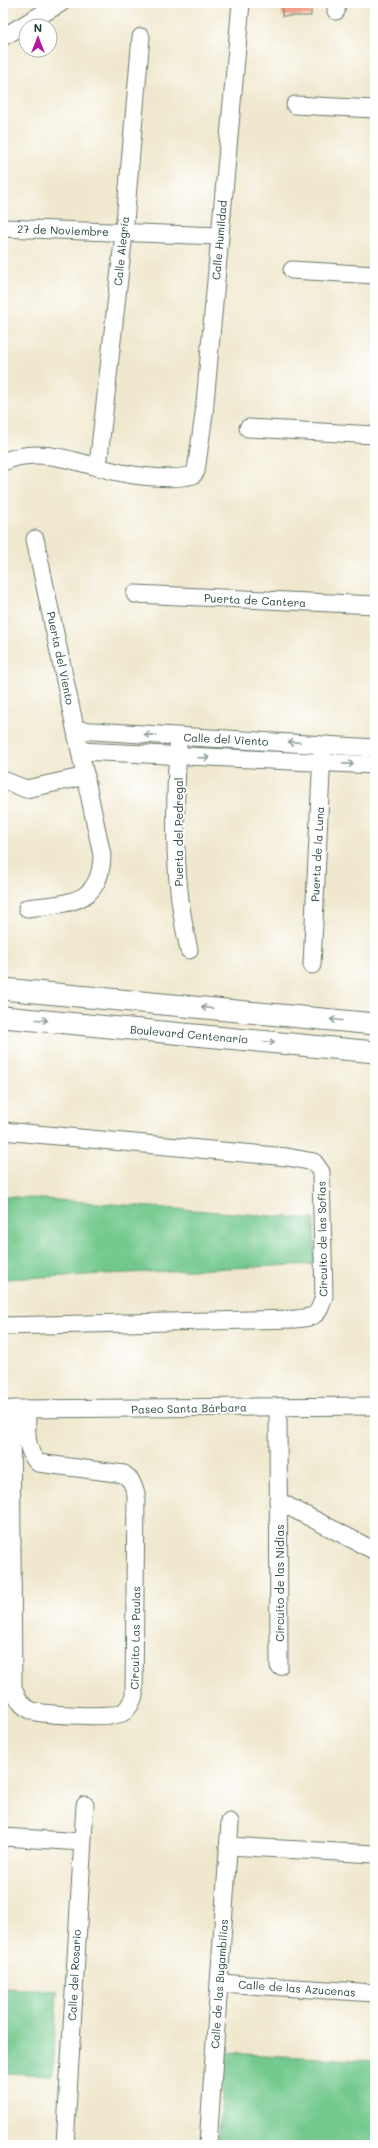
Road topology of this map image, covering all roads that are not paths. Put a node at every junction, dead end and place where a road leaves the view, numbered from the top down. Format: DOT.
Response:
graph roads {
  1 [pos="61,3"];
  2 [pos="241,3"];
  3 [pos="3,37"];
  4 [pos="141,37"];
  5 [pos="295,104"];
  6 [pos="375,109"];
  7 [pos="3,228"];
  8 [pos="124,233"];
  9 [pos="219,236"];
  10 [pos="292,270"];
  11 [pos="375,275"];
  12 [pos="248,428"];
  13 [pos="375,435"];
  14 [pos="3,462"];
  15 [pos="98,466"];
  16 [pos="35,539"];
  17 [pos="135,594"];
  18 [pos="375,606"];
  19 [pos="76,730"];
  20 [pos="179,737"];
  21 [pos="322,744"];
  22 [pos="375,748"];
  23 [pos="81,752"];
  24 [pos="177,757"];
  25 [pos="322,763"];
  26 [pos="375,765"];
  27 [pos="86,776"];
  28 [pos="3,780"];
  29 [pos="27,908"];
  30 [pos="189,950"];
  31 [pos="312,965"];
  32 [pos="3,989"];
  33 [pos="3,1017"];
  34 [pos="375,1024"];
  35 [pos="375,1052"];
  36 [pos="3,1131"];
  37 [pos="3,1326"];
  38 [pos="375,1406"];
  39 [pos="278,1407"];
  40 [pos="14,1409"];
  41 [pos="278,1501"];
  42 [pos="375,1551"];
  43 [pos="279,1666"];
  44 [pos="85,1805"];
  45 [pos="230,1822"];
  46 [pos="3,1837"];
  47 [pos="82,1842"];
  48 [pos="228,1846"];
  49 [pos="375,1854"];
  50 [pos="219,1982"];
  51 [pos="375,1993"];
  52 [pos="65,2145"];
  53 [pos="208,2145"];
  1 -- 3 [label="street"];
  2 -- 9 [label="street, Calle Humildad"];
  4 -- 8 [label="street, Calle Alegría"];
  5 -- 6 [label="street"];
  7 -- 8 [label="street, 27 de Noviembre"];
  8 -- 9 [label="street, 27 de Noviembre"];
  8 -- 15 [label="street, Calle Alegría"];
  9 -- 15 [label="street, Calle Humildad"];
  10 -- 11 [label="street"];
  12 -- 13 [label="street"];
  14 -- 15 [label="street"];
  16 -- 19 [label="street, Puerta del Viento"];
  17 -- 18 [label="street, Puerta de Cantera"];
  20 -- 19 [label="street, Calle del Viento, one-way"];
  19 -- 23 [label="street, Puerta del Viento"];
  21 -- 20 [label="street, Calle del Viento, one-way"];
  20 -- 24 [label="street, Puerta del Pedregal"];
  21 -- 22 [label="street, Calle del Viento"];
  21 -- 25 [label="street, Puerta de la Luna"];
  23 -- 24 [label="street, Calle del Viento"];
  23 -- 27 [label="street, Puerta del Viento"];
  24 -- 25 [label="street, Calle del Viento, one-way"];
  24 -- 30 [label="street, Puerta del Pedregal"];
  25 -- 26 [label="street, Calle del Viento, one-way"];
  25 -- 31 [label="street, Puerta de la Luna"];
  27 -- 28 [label="street"];
  27 -- 29 [label="street, Puerta del Viento"];
  34 -- 32 [label="main road, one-way"];
  33 -- 35 [label="main road, Boulevard Centenario, one-way"];
  36 -- 37 [label="street, Circuito de las Sofias"];
  38 -- 39 [label="street, Paseo Santa Bárbara"];
  39 -- 40 [label="street, Paseo Santa Bárbara"];
  39 -- 41 [label="street, Circuito de las Nidias"];
  40 -- 40 [label="street, Circuito Las Paulas"];
  41 -- 42 [label="street"];
  41 -- 43 [label="street, Circuito de las Nidias"];
  44 -- 47 [label="street, Calle del Rosario"];
  45 -- 48 [label="street, Calle de las Bugambilias"];
  46 -- 47 [label="street"];
  47 -- 52 [label="street, Calle del Rosario"];
  48 -- 49 [label="street"];
  48 -- 50 [label="street, Calle de las Bugambilias"];
  50 -- 51 [label="street, Calle de las Azucenas"];
  50 -- 53 [label="street, Calle de las Bugambilias"];
}
